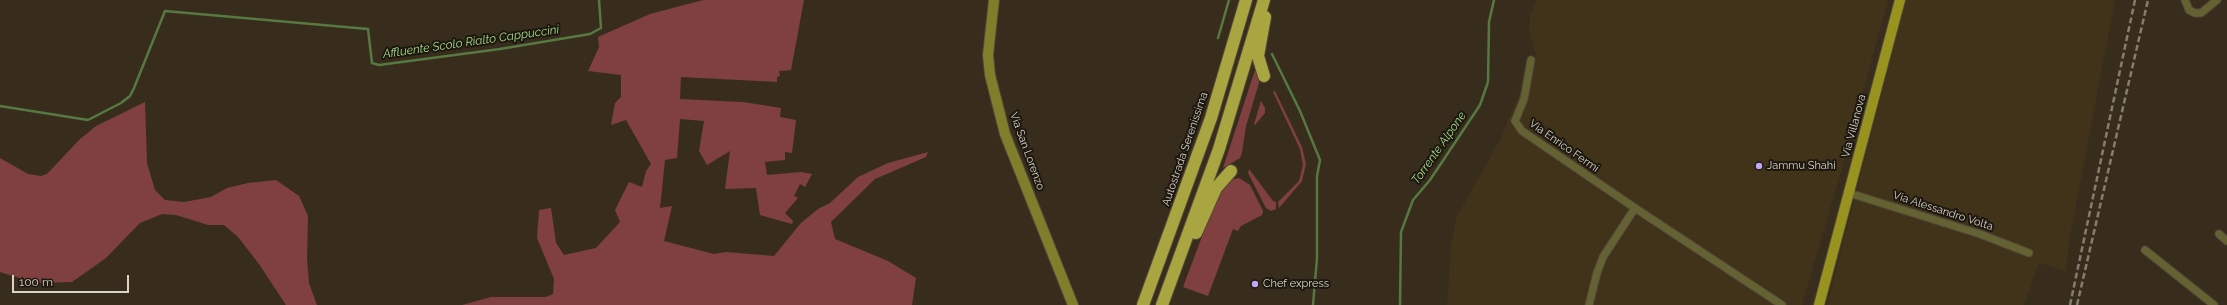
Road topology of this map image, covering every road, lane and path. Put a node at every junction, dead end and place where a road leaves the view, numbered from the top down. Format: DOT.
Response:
graph roads {
  1 [pos="994,0"];
  2 [pos="1246,0"];
  3 [pos="1265,0"];
  4 [pos="1900,0"];
  5 [pos="2185,0"];
  6 [pos="2217,0"];
  7 [pos="1531,60"];
  8 [pos="1264,76"];
  9 [pos="1231,171"];
  10 [pos="1849,193"];
  11 [pos="1635,208"];
  12 [pos="2219,234"];
  13 [pos="2227,241"];
  14 [pos="2145,250"];
  15 [pos="2029,253"];
  16 [pos="1177,265"];
  17 [pos="1073,305"];
  18 [pos="1143,305"];
  19 [pos="1162,305"];
  20 [pos="1589,305"];
  21 [pos="1782,305"];
  22 [pos="1819,305"];
  23 [pos="2214,305"];
  1 -- 17 [label="street, Via San Lorenzo"];
  2 -- 18 [label="highway, Autostrada Serenissima"];
  3 -- 8 [label="highway"];
  3 -- 16 [label="highway"];
  4 -- 10 [label="main road, Via Villanova"];
  5 -- 6 [label="street"];
  7 -- 11 [label="street, Via Enrico Fermi"];
  9 -- 16 [label="highway"];
  10 -- 15 [label="street, Via Alessandro Volta"];
  10 -- 22 [label="main road, Via Villanova"];
  11 -- 20 [label="street"];
  11 -- 21 [label="street, Via Enrico Fermi"];
  12 -- 13 [label="street"];
  14 -- 23 [label="street"];
  16 -- 19 [label="highway"];
}
